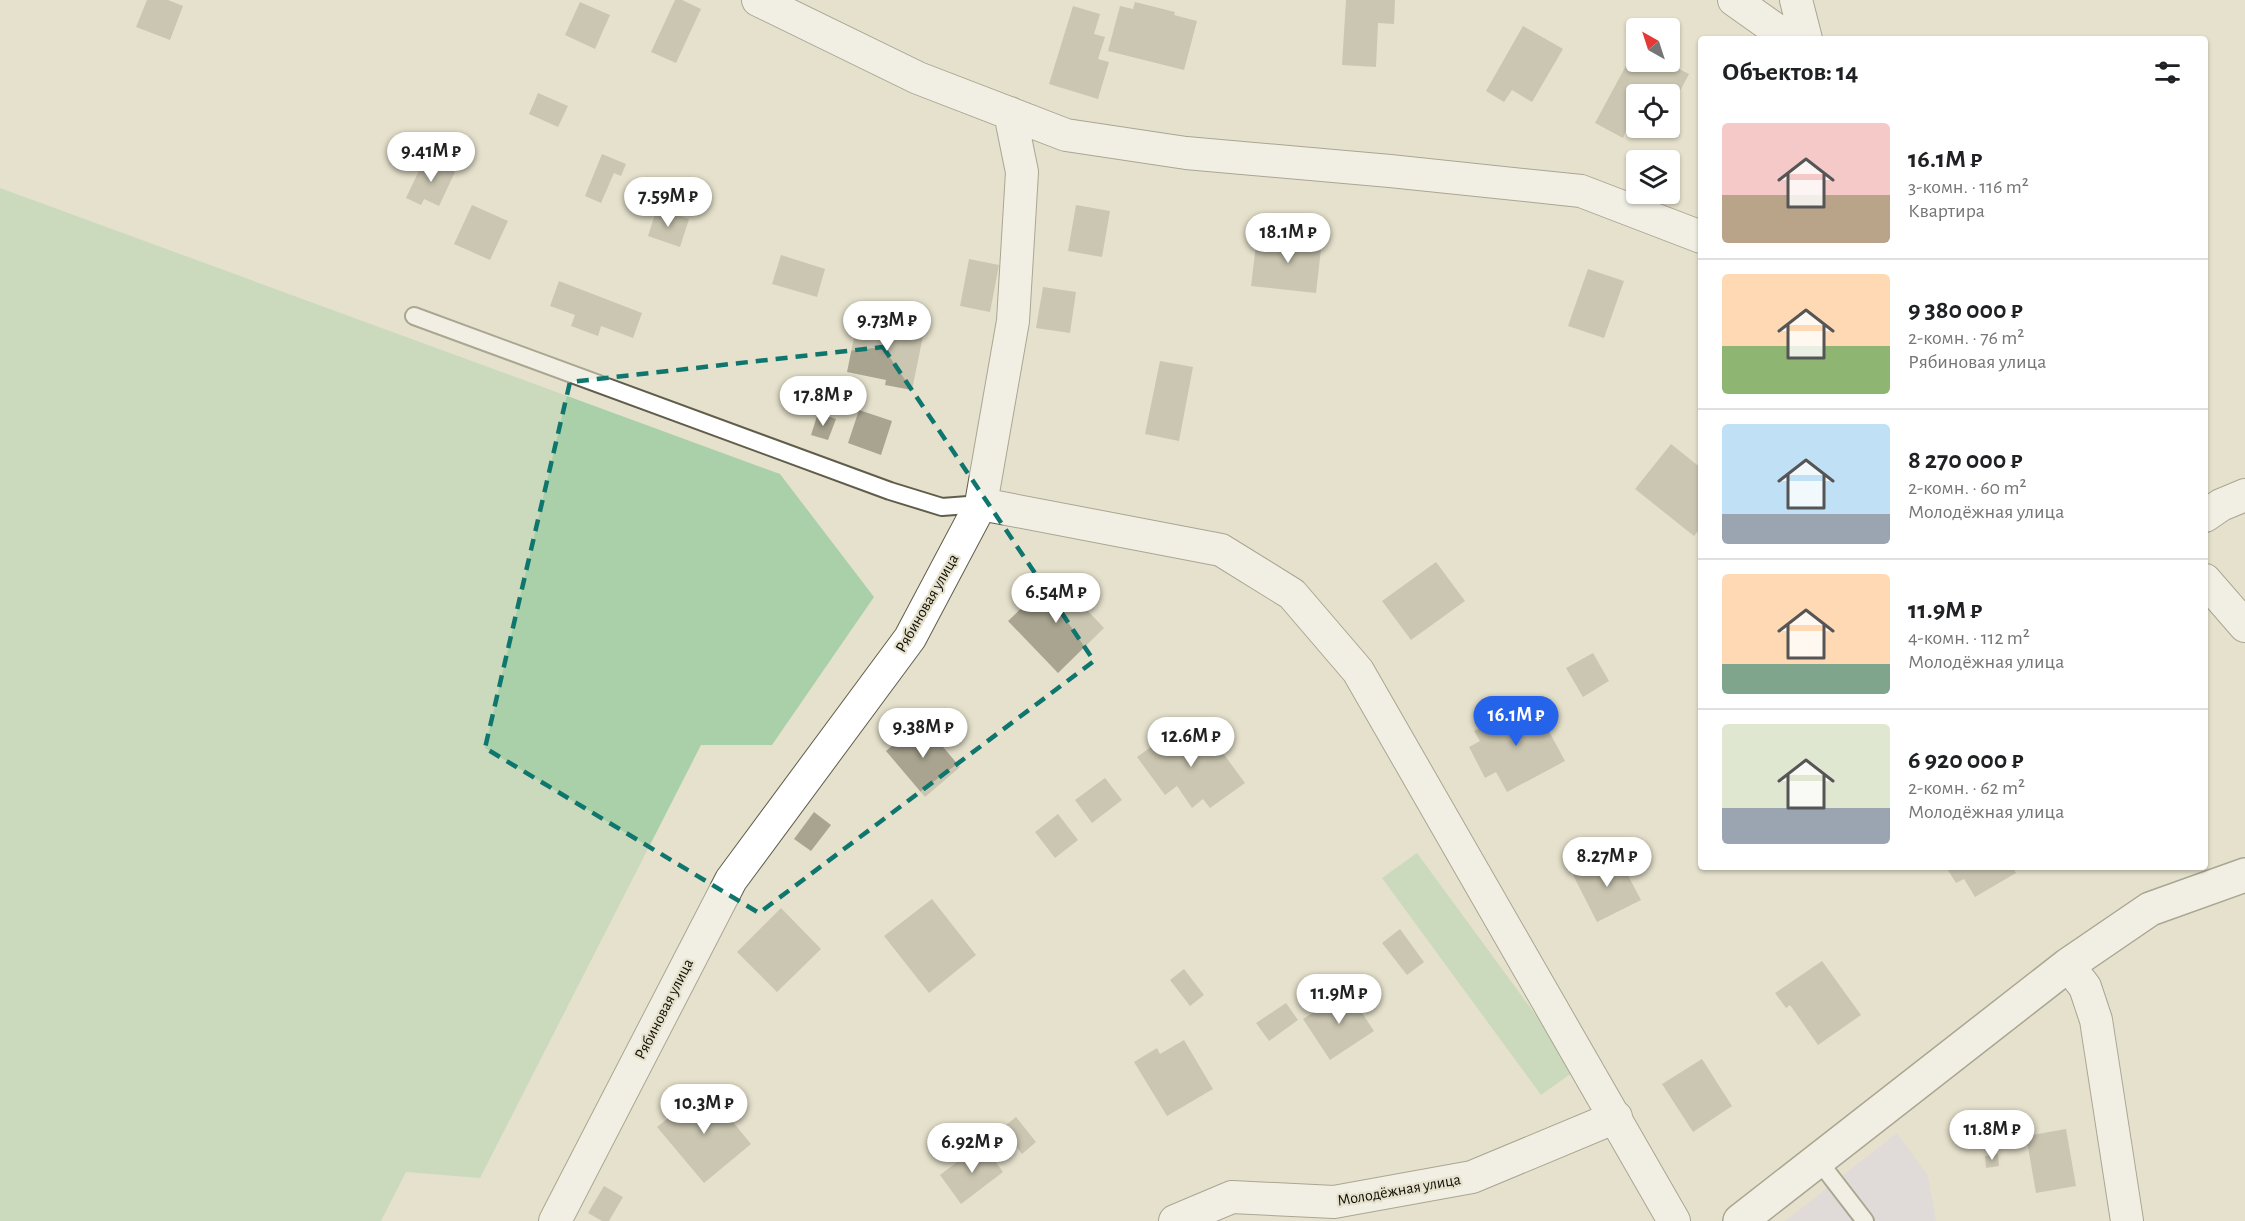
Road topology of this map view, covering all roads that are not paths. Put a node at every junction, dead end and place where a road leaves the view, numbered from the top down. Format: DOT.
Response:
graph roads {
  1 [pos="758,0"];
  2 [pos="1734,0"];
  3 [pos="1796,0"];
  4 [pos="1785,36"];
  5 [pos="1805,36"];
  6 [pos="1010,113"];
  7 [pos="1698,236"];
  8 [pos="414,316"];
  9 [pos="2245,495"];
  10 [pos="981,504"];
  11 [pos="2208,514"];
  12 [pos="2208,583"];
  13 [pos="2245,626"];
  14 [pos="2245,875"];
  15 [pos="2068,965"];
  16 [pos="1616,1117"];
  17 [pos="1818,1160"];
  18 [pos="555,1221"];
  19 [pos="1175,1221"];
  20 [pos="1674,1221"];
  21 [pos="1740,1221"];
  22 [pos="1865,1221"];
  23 [pos="2127,1221"];
  1 -- 6 [label="street"];
  2 -- 4 [label="street"];
  3 -- 5 [label="street"];
  6 -- 7 [label="street"];
  6 -- 10 [label="street, Рябиновая улица"];
  8 -- 10 [label="lane"];
  9 -- 11 [label="street"];
  10 -- 16 [label="street"];
  10 -- 18 [label="street, Рябиновая улица"];
  12 -- 13 [label="street"];
  14 -- 15 [label="main road"];
  15 -- 17 [label="main road"];
  15 -- 23 [label="street"];
  16 -- 19 [label="street, Молодёжная улица"];
  16 -- 20 [label="street"];
  17 -- 21 [label="main road"];
  17 -- 22 [label="lane"];
}
